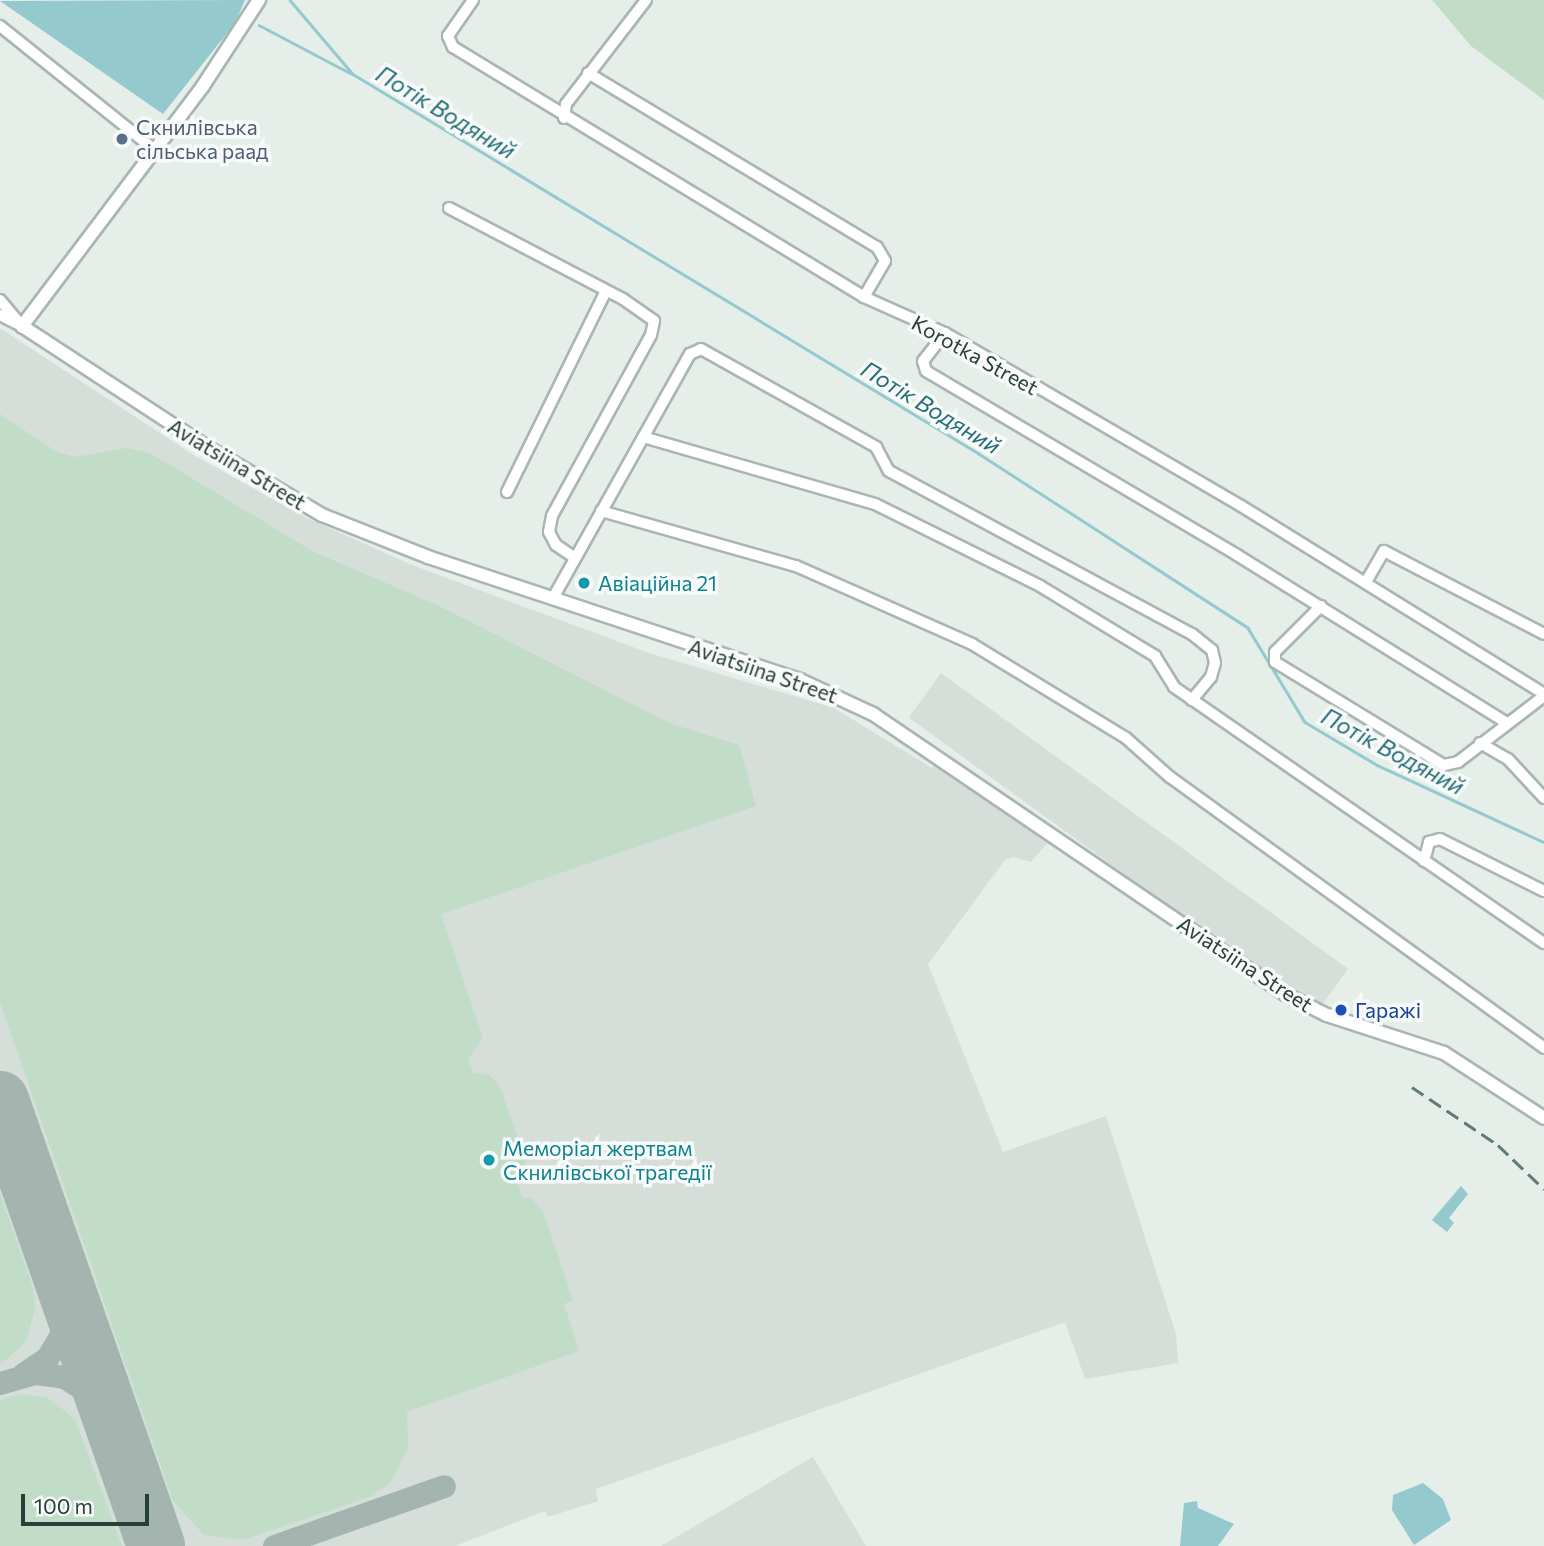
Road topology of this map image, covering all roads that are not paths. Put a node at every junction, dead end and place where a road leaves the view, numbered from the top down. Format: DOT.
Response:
graph roads {
  1 [pos="259,0"];
  2 [pos="473,0"];
  3 [pos="646,0"];
  4 [pos="0,26"];
  5 [pos="588,73"];
  6 [pos="564,118"];
  7 [pos="155,150"];
  8 [pos="449,208"];
  9 [pos="605,293"];
  10 [pos="864,297"];
  11 [pos="0,300"];
  12 [pos="0,315"];
  13 [pos="22,326"];
  14 [pos="945,333"];
  15 [pos="643,437"];
  16 [pos="507,492"];
  17 [pos="601,510"];
  18 [pos="574,557"];
  19 [pos="1366,582"];
  20 [pos="553,598"];
  21 [pos="1321,606"];
  22 [pos="1544,634"];
  23 [pos="1544,695"];
  24 [pos="1192,700"];
  25 [pos="1505,722"];
  26 [pos="1480,743"];
  27 [pos="1544,798"];
  28 [pos="1424,861"];
  29 [pos="1544,891"];
  30 [pos="1544,943"];
  31 [pos="1544,1048"];
  32 [pos="1544,1118"];
  1 -- 7 [label="street"];
  2 -- 6 [label="street, Korotka Street"];
  3 -- 5 [label="street"];
  4 -- 7 [label="street"];
  5 -- 6 [label="street"];
  5 -- 10 [label="street"];
  6 -- 10 [label="street, Korotka Street"];
  7 -- 13 [label="street"];
  8 -- 9 [label="street"];
  9 -- 16 [label="street"];
  9 -- 18 [label="street"];
  10 -- 14 [label="street, Korotka Street"];
  11 -- 13 [label="street"];
  12 -- 13 [label="street"];
  13 -- 20 [label="street, Aviatsiina Street"];
  14 -- 19 [label="street, Korotka Street"];
  14 -- 21 [label="street"];
  15 -- 17 [label="street"];
  15 -- 24 [label="street"];
  15 -- 24 [label="street"];
  17 -- 18 [label="street"];
  17 -- 31 [label="street"];
  18 -- 20 [label="street"];
  19 -- 22 [label="street"];
  19 -- 23 [label="street, Korotka Street"];
  20 -- 32 [label="street, Aviatsiina Street"];
  21 -- 25 [label="street"];
  21 -- 26 [label="street"];
  23 -- 25 [label="street"];
  24 -- 28 [label="street"];
  25 -- 26 [label="street"];
  26 -- 27 [label="street"];
  28 -- 29 [label="street"];
  28 -- 30 [label="street"];
}
